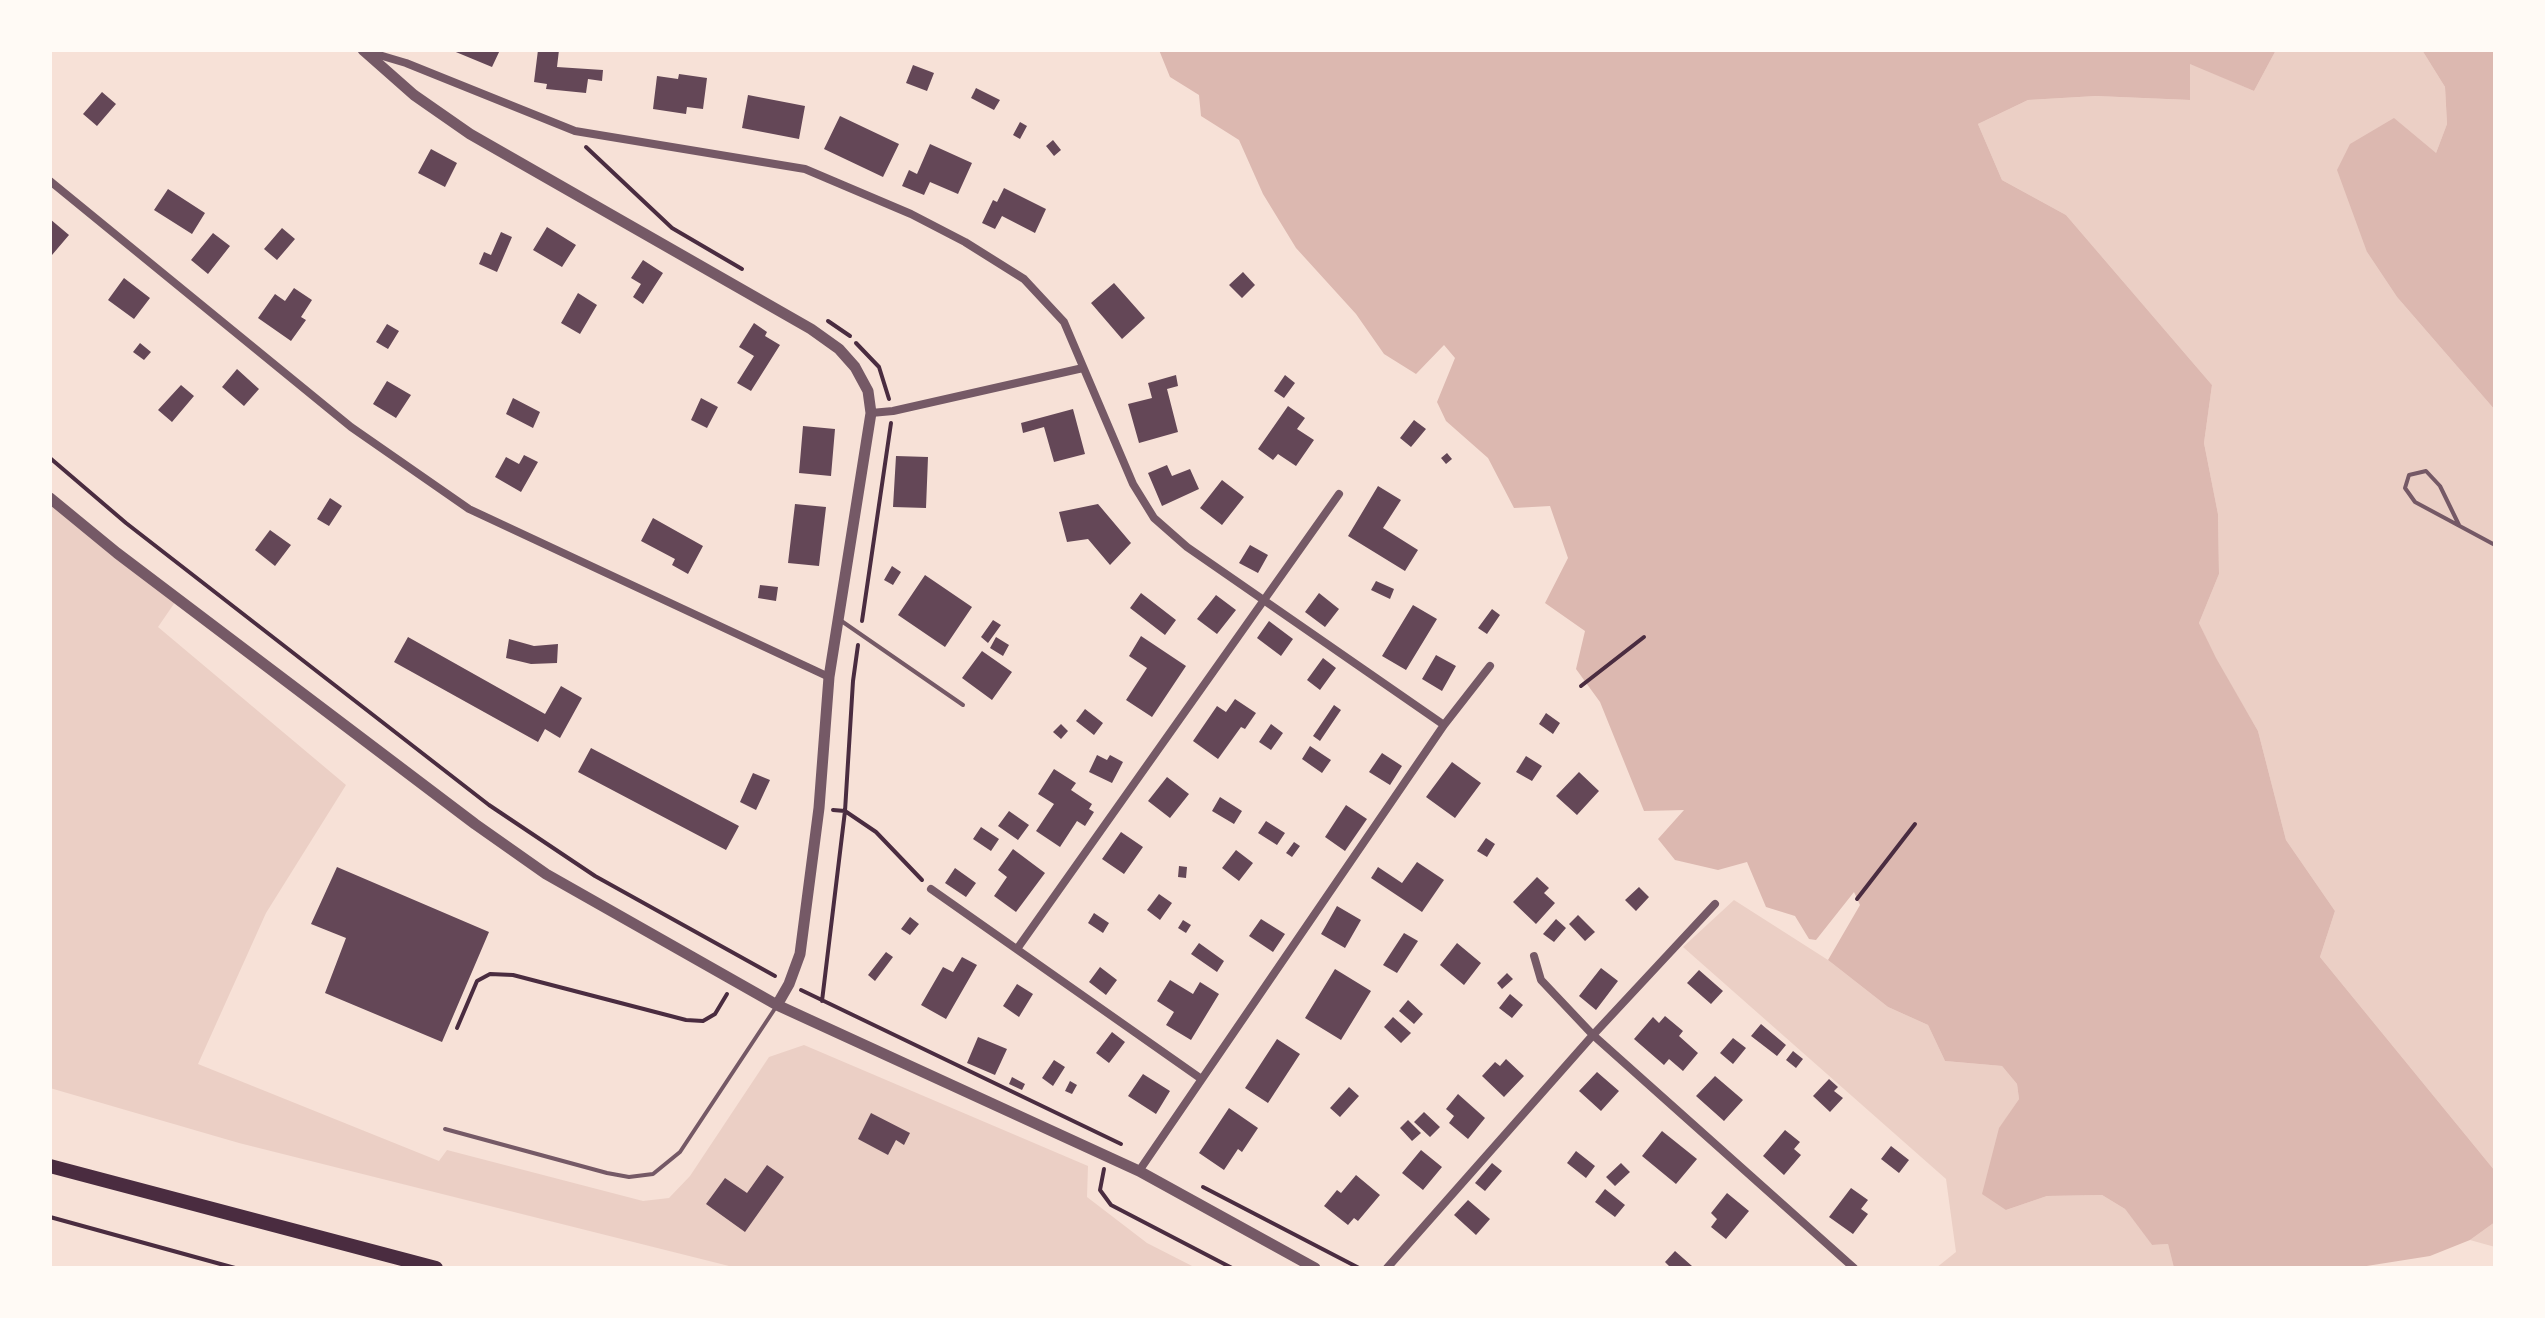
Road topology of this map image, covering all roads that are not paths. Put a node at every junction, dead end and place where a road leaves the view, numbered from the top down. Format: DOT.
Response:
graph roads {
  1 [pos="364,50"];
  2 [pos="50,181"];
  3 [pos="1083,368"];
  4 [pos="871,413"];
  5 [pos="1339,494"];
  6 [pos="50,498"];
  7 [pos="2459,525"];
  8 [pos="2495,545"];
  9 [pos="1262,599"];
  10 [pos="839,619"];
  11 [pos="1490,666"];
  12 [pos="829,677"];
  13 [pos="963,705"];
  14 [pos="1444,725"];
  15 [pos="931,889"];
  16 [pos="1715,904"];
  17 [pos="1017,949"];
  18 [pos="1534,956"];
  19 [pos="777,1005"];
  20 [pos="1593,1035"];
  21 [pos="1200,1078"];
  22 [pos="445,1129"];
  23 [pos="50,1166"];
  24 [pos="1139,1171"];
  25 [pos="436,1268"];
  26 [pos="1315,1268"];
  27 [pos="1387,1268"];
  28 [pos="1854,1268"];
  1 -- 3 [label="street"];
  1 -- 4 [label="street"];
  2 -- 12 [label="street"];
  3 -- 4 [label="street"];
  3 -- 9 [label="street"];
  4 -- 10 [label="street"];
  5 -- 9 [label="street"];
  6 -- 19 [label="street"];
  7 -- 7 [label="lane"];
  7 -- 8 [label="lane"];
  9 -- 14 [label="street"];
  9 -- 17 [label="street"];
  10 -- 12 [label="street"];
  10 -- 13 [label="lane"];
  11 -- 14 [label="street"];
  12 -- 19 [label="street"];
  14 -- 21 [label="street"];
  15 -- 17 [label="street"];
  16 -- 20 [label="street"];
  17 -- 21 [label="street"];
  18 -- 20 [label="street"];
  19 -- 22 [label="lane"];
  19 -- 24 [label="street"];
  20 -- 27 [label="street"];
  20 -- 28 [label="street"];
  21 -- 24 [label="street"];
  23 -- 25 [label="highway"];
  24 -- 26 [label="street"];
}
